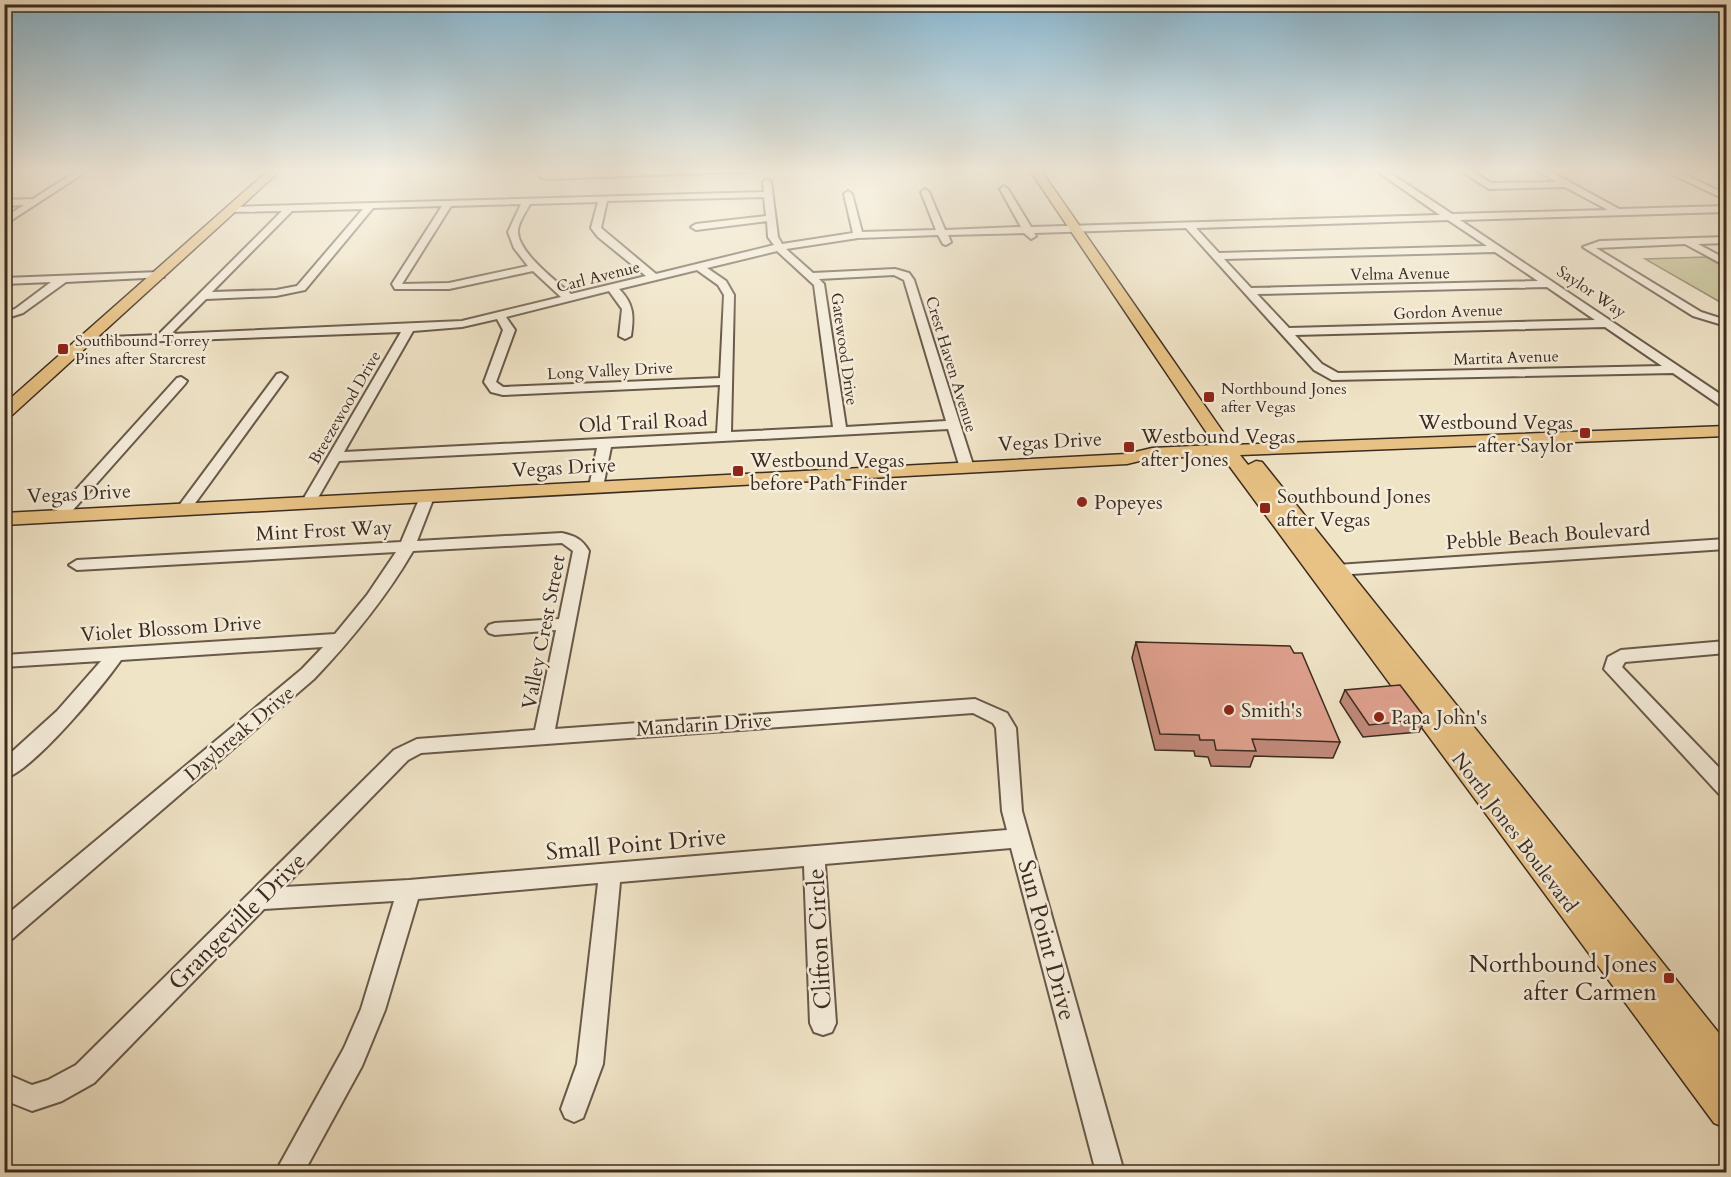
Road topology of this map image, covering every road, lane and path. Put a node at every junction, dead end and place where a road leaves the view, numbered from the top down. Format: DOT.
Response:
graph roads {
  1 [pos="216,224"];
  2 [pos="274,224"];
  3 [pos="354,224"];
  4 [pos="435,224"];
  5 [pos="516,224"];
  6 [pos="597,224"];
  7 [pos="721,224"];
  8 [pos="771,224"];
  9 [pos="856,224"];
  10 [pos="938,224"];
  11 [pos="1024,224"];
  12 [pos="1077,224"];
  13 [pos="1236,224"];
  14 [pos="1462,224"];
  15 [pos="1188,225"];
  16 [pos="696,227"];
  17 [pos="1079,227"];
  18 [pos="1027,229"];
  19 [pos="858,235"];
  20 [pos="944,237"];
  21 [pos="1033,240"];
  22 [pos="1726,240"];
  23 [pos="1686,241"];
  24 [pos="779,247"];
  25 [pos="1500,249"];
  26 [pos="1217,256"];
  27 [pos="1726,263"];
  28 [pos="537,267"];
  29 [pos="699,267"];
  30 [pos="160,275"];
  31 [pos="813,276"];
  32 [pos="64,278"];
  33 [pos="655,278"];
  34 [pos="4,280"];
  35 [pos="1551,284"];
  36 [pos="612,288"];
  37 [pos="1249,291"];
  38 [pos="203,296"];
  39 [pos="569,298"];
  40 [pos="8,315"];
  41 [pos="500,315"];
  42 [pos="1610,323"];
  43 [pos="1723,323"];
  44 [pos="409,328"];
  45 [pos="1286,332"];
  46 [pos="625,336"];
  47 [pos="161,338"];
  48 [pos="86,341"];
  49 [pos="1678,369"];
  50 [pos="281,377"];
  51 [pos="181,381"];
  52 [pos="726,381"];
  53 [pos="1726,403"];
  54 [pos="4,413"];
  55 [pos="954,425"];
  56 [pos="840,431"];
  57 [pos="1726,431"];
  58 [pos="724,437"];
  59 [pos="1726,440"];
  60 [pos="605,443"];
  61 [pos="1238,454"];
  62 [pos="335,457"];
  63 [pos="967,468"];
  64 [pos="596,487"];
  65 [pos="426,496"];
  66 [pos="308,503"];
  67 [pos="183,510"];
  68 [pos="60,516"];
  69 [pos="4,519"];
  70 [pos="572,540"];
  71 [pos="1297,543"];
  72 [pos="1726,544"];
  73 [pos="407,547"];
  74 [pos="77,565"];
  75 [pos="1337,570"];
  76 [pos="566,624"];
  77 [pos="495,629"];
  78 [pos="341,640"];
  79 [pos="1726,647"];
  80 [pos="116,654"];
  81 [pos="1393,655"];
  82 [pos="4,661"];
  83 [pos="990,711"];
  84 [pos="544,735"];
  85 [pos="417,746"];
  86 [pos="4,771"];
  87 [pos="1723,780"];
  88 [pos="1019,837"];
  89 [pos="814,856"];
  90 [pos="610,872"];
  91 [pos="409,891"];
  92 [pos="258,899"];
  93 [pos="4,932"];
  94 [pos="823,1023"];
  95 [pos="1726,1068"];
  96 [pos="4,1086"];
  97 [pos="574,1109"];
  98 [pos="1726,1111"];
  99 [pos="290,1171"];
  100 [pos="1110,1173"];
  1 -- 30 [label="main road"];
  2 -- 38 [label="street"];
  3 -- 38 [label="street"];
  4 -- 28 [label="street"];
  5 -- 28 [label="street"];
  6 -- 33 [label="street"];
  7 -- 16 [label="street"];
  8 -- 24 [label="street"];
  9 -- 19 [label="street"];
  10 -- 20 [label="street"];
  11 -- 18 [label="street"];
  12 -- 17 [label="main road, North Jones Boulevard"];
  13 -- 15 [label="street, Carl Avenue"];
  14 -- 25 [label="street, Saylor Way"];
  15 -- 17 [label="street, Carl Avenue"];
  15 -- 26 [label="street"];
  17 -- 18 [label="street, Carl Avenue"];
  17 -- 61 [label="main road, North Jones Boulevard"];
  18 -- 20 [label="street, Carl Avenue"];
  18 -- 21 [label="street"];
  19 -- 20 [label="street, Carl Avenue"];
  19 -- 24 [label="street, Carl Avenue"];
  22 -- 23 [label="street"];
  23 -- 27 [label="street"];
  23 -- 43 [label="street"];
  24 -- 29 [label="street, Carl Avenue"];
  24 -- 31 [label="street, Gatewood Drive"];
  25 -- 26 [label="street"];
  25 -- 35 [label="street, Saylor Way"];
  26 -- 37 [label="street"];
  28 -- 39 [label="street"];
  29 -- 33 [label="street, Carl Avenue"];
  29 -- 52 [label="street"];
  30 -- 32 [label="street"];
  30 -- 48 [label="main road"];
  31 -- 55 [label="street, Crest Haven Avenue"];
  31 -- 56 [label="street, Gatewood Drive"];
  32 -- 34 [label="street"];
  32 -- 40 [label="street"];
  33 -- 36 [label="street, Carl Avenue"];
  35 -- 37 [label="street, Velma Avenue"];
  35 -- 42 [label="street, Saylor Way"];
  36 -- 39 [label="street, Carl Avenue"];
  36 -- 46 [label="street"];
  37 -- 45 [label="street"];
  38 -- 47 [label="street"];
  39 -- 41 [label="street, Carl Avenue"];
  41 -- 44 [label="street, Carl Avenue"];
  41 -- 52 [label="street, Long Valley Drive"];
  42 -- 45 [label="street, Gordon Avenue"];
  42 -- 49 [label="street, Saylor Way"];
  44 -- 47 [label="street, Carl Avenue"];
  44 -- 62 [label="street, Breezewood Drive"];
  45 -- 49 [label="street, Martita Avenue"];
  47 -- 48 [label="street, Carl Avenue"];
  48 -- 54 [label="main road"];
  49 -- 53 [label="street, Saylor Way"];
  50 -- 67 [label="street"];
  51 -- 68 [label="street"];
  52 -- 58 [label="street"];
  55 -- 56 [label="street, Old Trail Road"];
  55 -- 63 [label="street, Crest Haven Avenue"];
  56 -- 58 [label="street, Old Trail Road"];
  57 -- 61 [label="main road, Vegas Drive"];
  58 -- 60 [label="street, Old Trail Road"];
  59 -- 61 [label="main road, Vegas Drive"];
  60 -- 62 [label="street, Old Trail Road"];
  60 -- 64 [label="street"];
  61 -- 63 [label="main road, Vegas Drive"];
  61 -- 71 [label="main road, North Jones Boulevard"];
  61 -- 75 [label="main road, North Jones Boulevard"];
  62 -- 66 [label="street, Breezewood Drive"];
  63 -- 64 [label="main road, Vegas Drive"];
  64 -- 65 [label="main road, Vegas Drive"];
  65 -- 66 [label="main road, Vegas Drive"];
  65 -- 73 [label="street, Daybreak Drive"];
  66 -- 67 [label="main road, Vegas Drive"];
  67 -- 68 [label="main road, Vegas Drive"];
  68 -- 69 [label="main road, Vegas Drive"];
  70 -- 73 [label="street, Mint Frost Way"];
  70 -- 76 [label="street, Valley Crest Street"];
  71 -- 75 [label="main road"];
  71 -- 81 [label="main road, North Jones Boulevard"];
  72 -- 75 [label="street, Pebble Beach Boulevard"];
  73 -- 74 [label="street, Mint Frost Way"];
  73 -- 78 [label="street, Daybreak Drive"];
  75 -- 81 [label="main road, North Jones Boulevard"];
  76 -- 77 [label="street"];
  76 -- 84 [label="street, Valley Crest Street"];
  78 -- 80 [label="street, Violet Blossom Drive"];
  78 -- 93 [label="street, Daybreak Drive"];
  79 -- 87 [label="street"];
  80 -- 82 [label="street, Violet Blossom Drive"];
  80 -- 86 [label="street"];
  81 -- 95 [label="main road, North Jones Boulevard"];
  81 -- 98 [label="main road, North Jones Boulevard"];
  83 -- 84 [label="street, Mandarin Drive"];
  83 -- 88 [label="street, Sun Point Drive"];
  84 -- 85 [label="street, Mandarin Drive"];
  85 -- 92 [label="street, Grangeville Drive"];
  88 -- 89 [label="street, Small Point Drive"];
  88 -- 100 [label="street, Sun Point Drive"];
  89 -- 90 [label="street, Small Point Drive"];
  89 -- 94 [label="street, Clifton Circle"];
  90 -- 91 [label="street, Small Point Drive"];
  90 -- 97 [label="street"];
  91 -- 92 [label="street, Small Point Drive"];
  91 -- 99 [label="street"];
  92 -- 96 [label="street, Grangeville Drive"];
}
